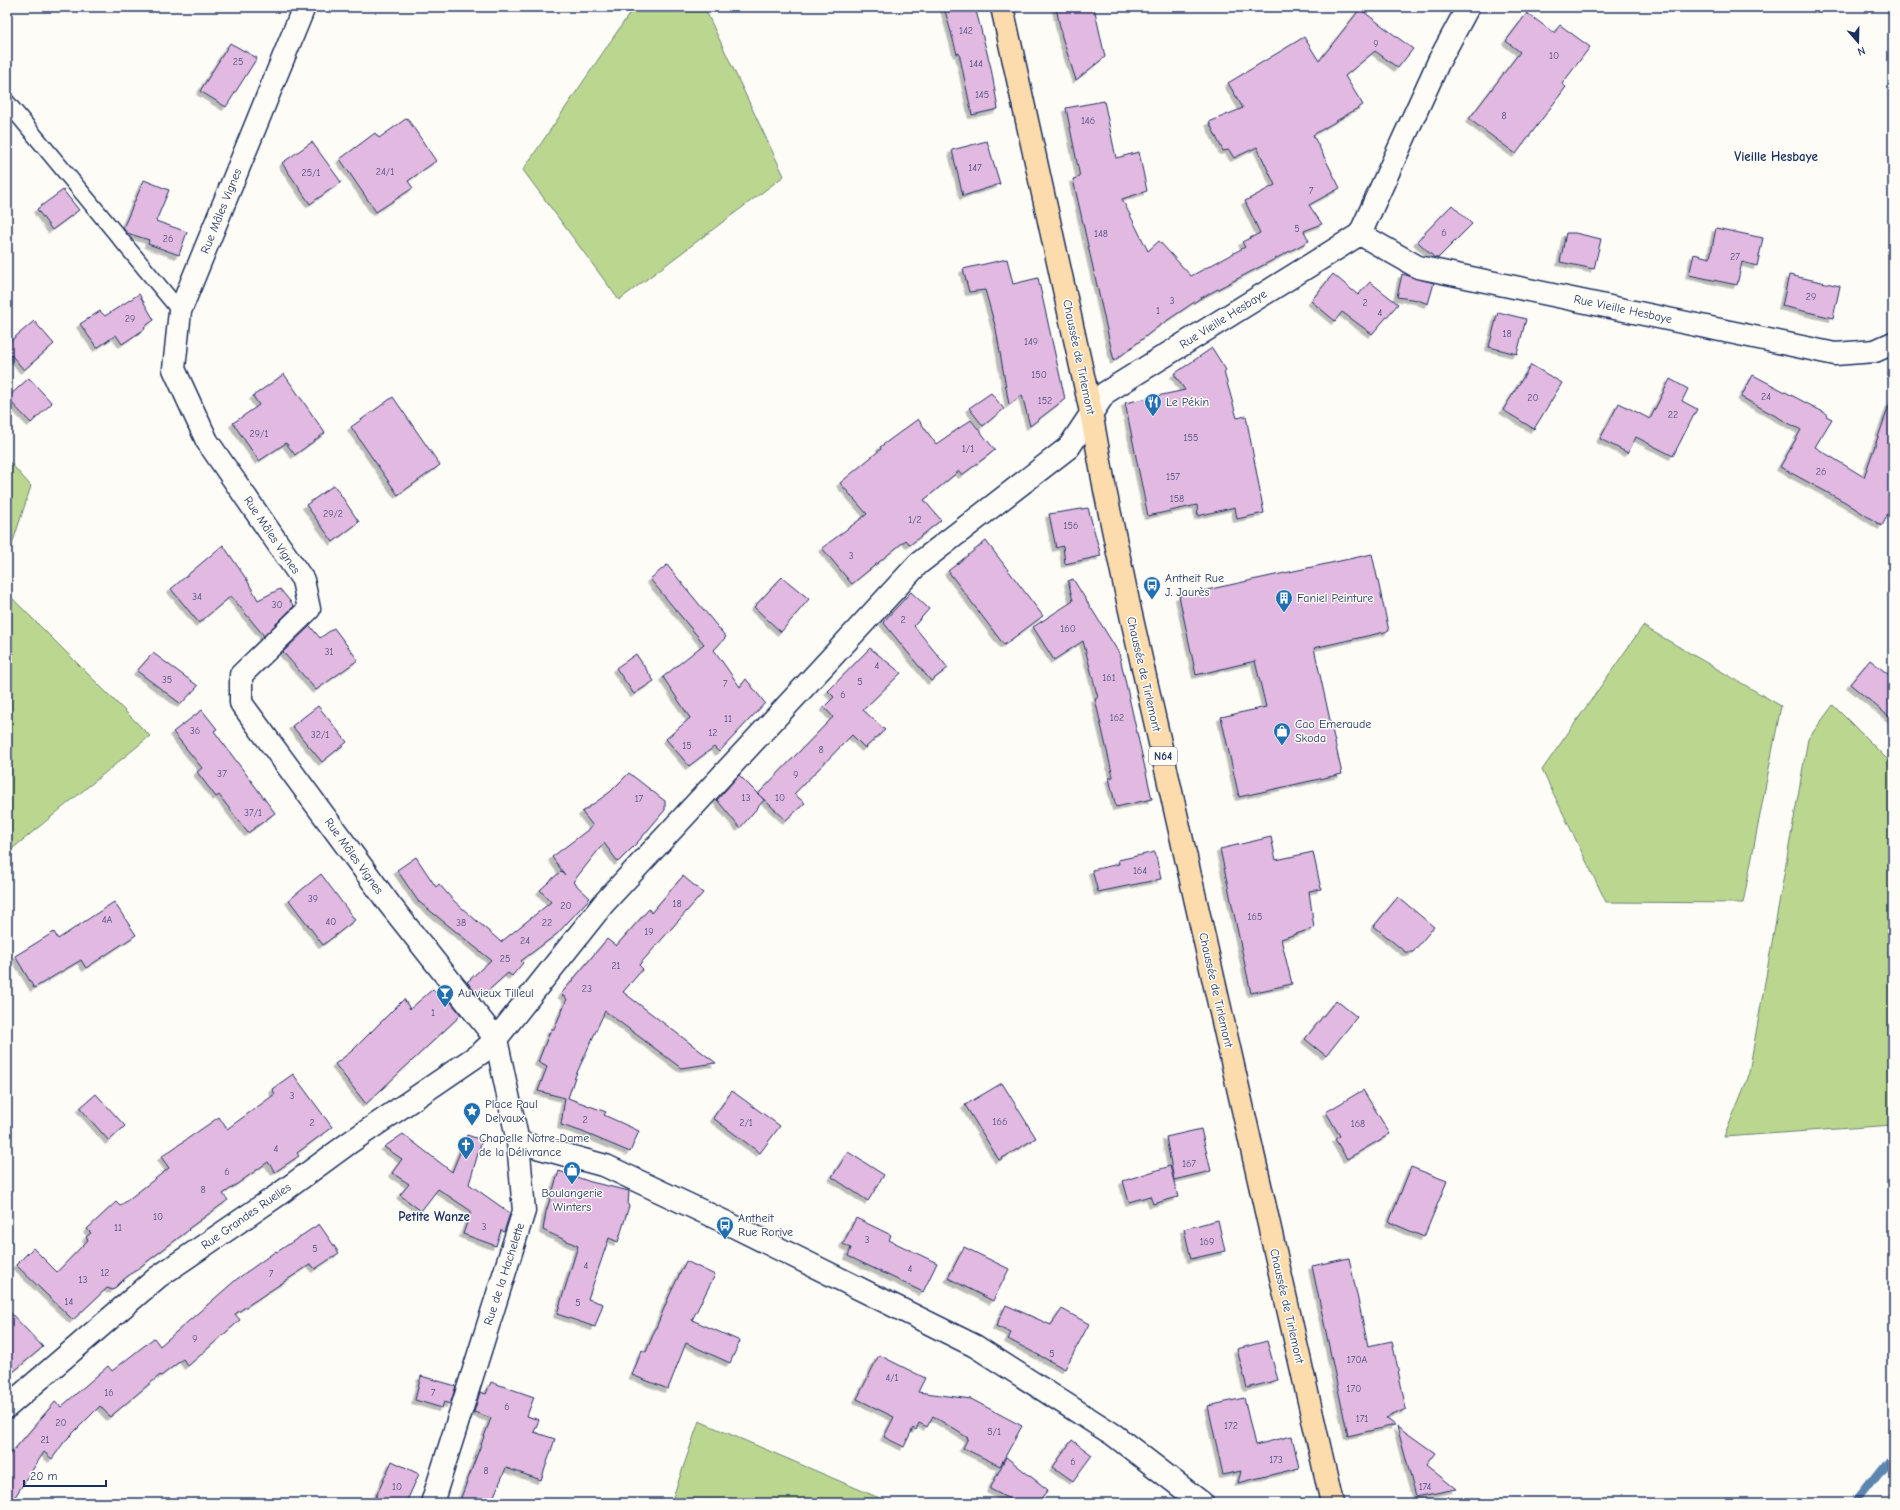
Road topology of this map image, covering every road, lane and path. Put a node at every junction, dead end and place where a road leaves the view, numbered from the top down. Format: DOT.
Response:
graph roads {
  1 [pos="304,7"];
  2 [pos="1002,7"];
  3 [pos="1468,7"];
  4 [pos="7,102"];
  5 [pos="1360,234"];
  6 [pos="180,311"];
  7 [pos="1893,343"];
  8 [pos="1092,412"];
  9 [pos="496,1040"];
  10 [pos="518,1142"];
  11 [pos="7,1407"];
  12 [pos="432,1503"];
  13 [pos="1202,1503"];
  14 [pos="1332,1503"];
  1 -- 6 [label="street, Rue Mâles Vignes"];
  2 -- 8 [label="main road, Chaussée de Tirlemont / N64"];
  3 -- 5 [label="street"];
  4 -- 6 [label="lane"];
  5 -- 7 [label="street, Rue Vieille Hesbaye"];
  5 -- 8 [label="street, Rue Vieille Hesbaye"];
  6 -- 9 [label="street, Rue Mâles Vignes"];
  8 -- 9 [label="street, Rue Vieille Hesbaye"];
  8 -- 14 [label="main road, Chaussée de Tirlemont / N64"];
  9 -- 10 [label="street, Rue de la Hachelette"];
  9 -- 11 [label="street, Rue Grandes Ruelles"];
  10 -- 12 [label="street, Rue de la Hachelette"];
  10 -- 13 [label="street"];
}
